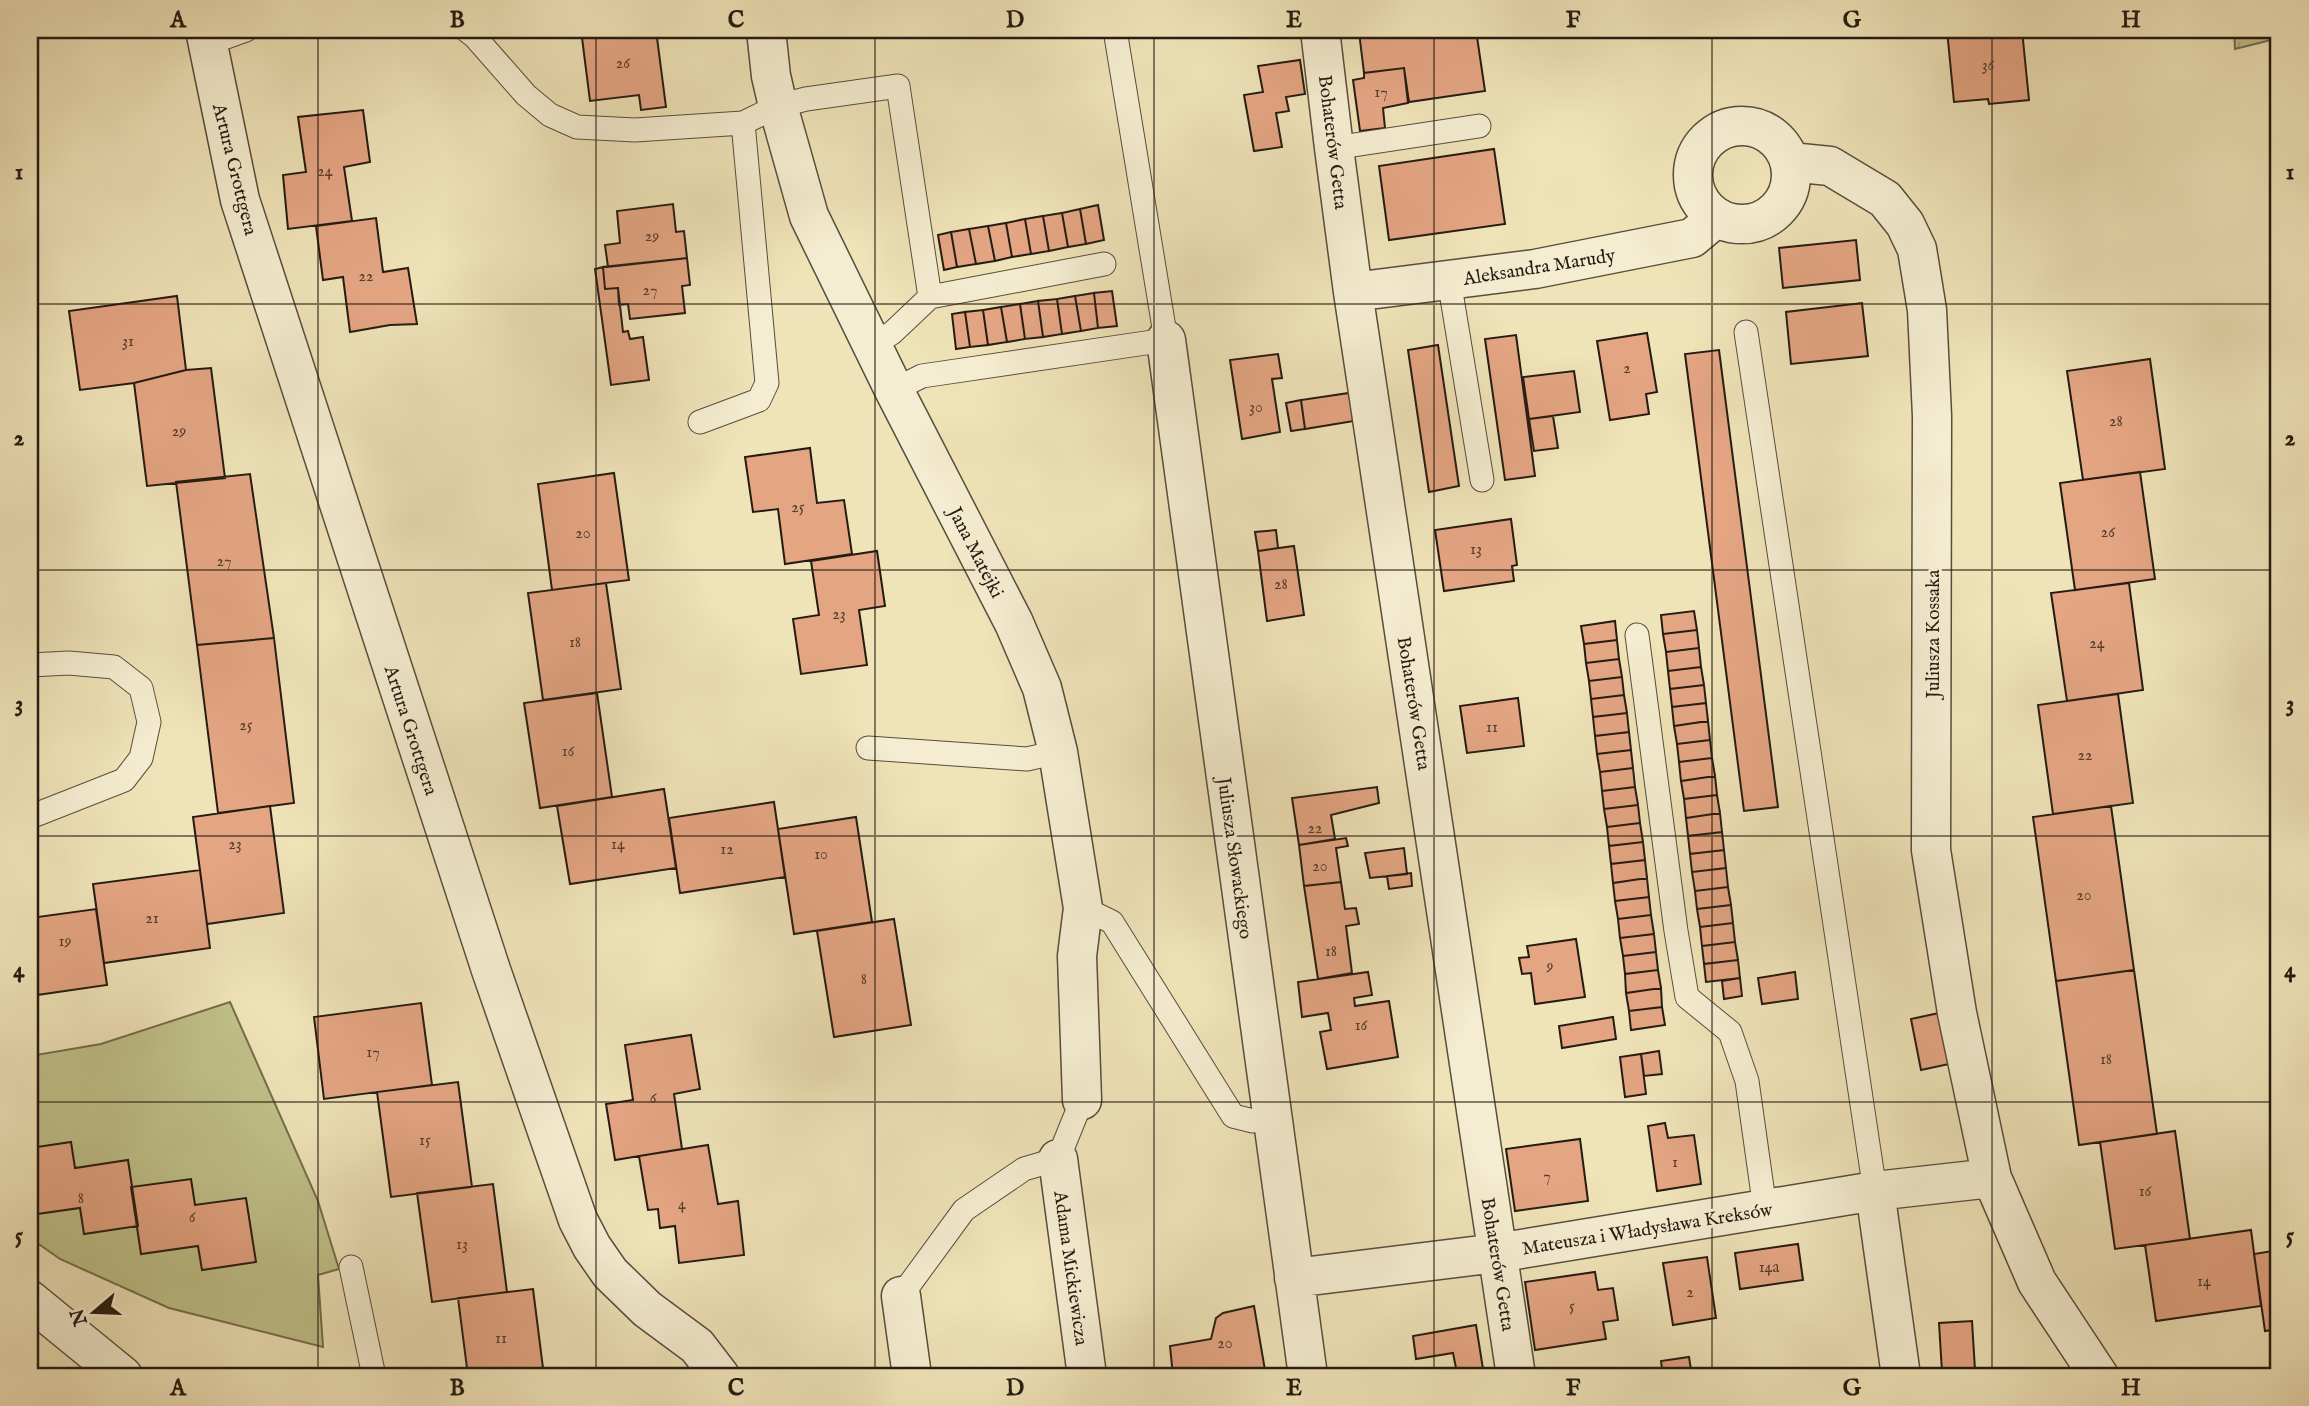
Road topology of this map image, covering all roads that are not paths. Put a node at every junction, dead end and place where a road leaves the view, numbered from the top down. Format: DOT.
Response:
graph roads {
  1 [pos="246,30"];
  2 [pos="466,30"];
  3 [pos="766,30"];
  4 [pos="1115,30"];
  5 [pos="1320,30"];
  6 [pos="206,37"];
  7 [pos="778,106"];
  8 [pos="743,123"];
  9 [pos="1479,126"];
  10 [pos="1334,148"];
  11 [pos="1790,162"];
  12 [pos="1716,218"];
  13 [pos="1104,264"];
  14 [pos="1448,280"];
  15 [pos="1353,292"];
  16 [pos="930,297"];
  17 [pos="1746,332"];
  18 [pos="1166,340"];
  19 [pos="873,344"];
  20 [pos="894,390"];
  21 [pos="700,422"];
  22 [pos="1482,480"];
  23 [pos="1637,635"];
  24 [pos="30,665"];
  25 [pos="869,748"];
  26 [pos="1058,752"];
  27 [pos="30,817"];
  28 [pos="1083,908"];
  29 [pos="1082,1100"];
  30 [pos="1271,1118"];
  31 [pos="1058,1159"];
  32 [pos="1992,1178"];
  33 [pos="1875,1191"];
  34 [pos="1765,1209"];
  35 [pos="1497,1252"];
  36 [pos="351,1267"];
  37 [pos="1294,1278"];
  38 [pos="901,1296"];
  39 [pos="30,1300"];
  40 [pos="123,1376"];
  41 [pos="374,1376"];
  42 [pos="720,1376"];
  43 [pos="912,1376"];
  44 [pos="1087,1376"];
  45 [pos="1308,1376"];
  46 [pos="1516,1376"];
  47 [pos="1901,1376"];
  48 [pos="2099,1376"];
  1 -- 6 [label="lane"];
  2 -- 8 [label="lane"];
  3 -- 7 [label="street, Jana Matejki"];
  4 -- 18 [label="lane"];
  5 -- 10 [label="street, Bohaterów Getta"];
  6 -- 42 [label="street, Artura Grottgera"];
  7 -- 8 [label="lane"];
  7 -- 16 [label="lane"];
  7 -- 19 [label="street, Jana Matejki"];
  8 -- 21 [label="lane"];
  9 -- 10 [label="lane"];
  10 -- 15 [label="street, Bohaterów Getta"];
  11 -- 12 [label="street"];
  11 -- 12 [label="street"];
  11 -- 32 [label="street, Juliusza Kossaka"];
  12 -- 14 [label="street, Aleksandra Marudy"];
  13 -- 16 [label="lane"];
  14 -- 15 [label="street, Aleksandra Marudy"];
  14 -- 22 [label="lane"];
  15 -- 35 [label="street, Bohaterów Getta"];
  16 -- 19 [label="lane"];
  17 -- 33 [label="lane"];
  18 -- 20 [label="lane"];
  18 -- 30 [label="street, Juliusza Słowackiego"];
  19 -- 20 [label="street, Jana Matejki"];
  20 -- 26 [label="street, Jana Matejki"];
  23 -- 34 [label="lane"];
  24 -- 27 [label="lane"];
  25 -- 26 [label="lane"];
  26 -- 28 [label="street, Jana Matejki"];
  28 -- 29 [label="street, Jana Matejki"];
  28 -- 30 [label="lane"];
  29 -- 31 [label="lane"];
  30 -- 37 [label="street, Juliusza Słowackiego"];
  31 -- 38 [label="lane"];
  31 -- 44 [label="street, Adama Mickiewicza"];
  32 -- 33 [label="street"];
  32 -- 48 [label="street, Juliusza Kossaka"];
  33 -- 34 [label="street, Mateusza i Władysława Kreksów"];
  33 -- 47 [label="street"];
  34 -- 35 [label="street, Mateusza i Władysława Kreksów"];
  35 -- 37 [label="street, Mateusza i Władysława Kreksów"];
  35 -- 46 [label="street, Bohaterów Getta"];
  36 -- 41 [label="lane"];
  37 -- 45 [label="street, Juliusza Słowackiego"];
  38 -- 43 [label="street"];
  39 -- 40 [label="street"];
}
